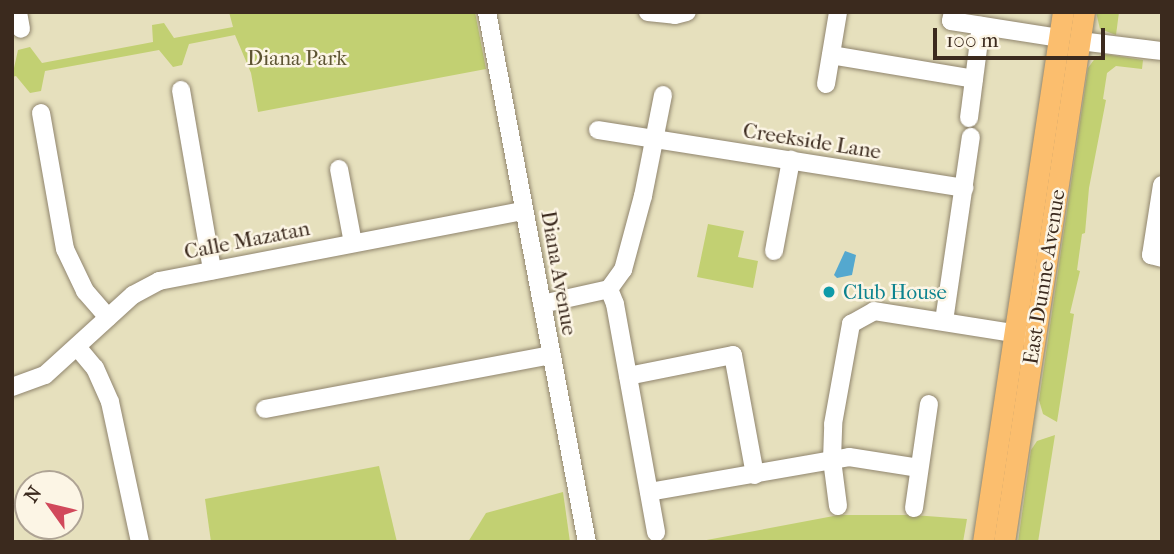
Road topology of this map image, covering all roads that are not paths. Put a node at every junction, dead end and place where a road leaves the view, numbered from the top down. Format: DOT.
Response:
graph roads {
  1 [pos="487,12"];
  2 [pos="648,12"];
  3 [pos="687,12"];
  4 [pos="838,12"];
  5 [pos="953,12"];
  6 [pos="1063,12"];
  7 [pos="1075,12"];
  8 [pos="1084,12"];
  9 [pos="981,26"];
  10 [pos="1070,39"];
  11 [pos="1162,51"];
  12 [pos="831,55"];
  13 [pos="974,79"];
  14 [pos="826,84"];
  15 [pos="181,90"];
  16 [pos="663,95"];
  17 [pos="41,113"];
  18 [pos="969,118"];
  19 [pos="598,130"];
  20 [pos="971,137"];
  21 [pos="653,139"];
  22 [pos="791,160"];
  23 [pos="339,169"];
  24 [pos="1162,185"];
  25 [pos="964,188"];
  26 [pos="524,211"];
  27 [pos="353,243"];
  28 [pos="774,251"];
  29 [pos="1162,258"];
  30 [pos="212,270"];
  31 [pos="609,289"];
  32 [pos="542,304"];
  33 [pos="108,317"];
  34 [pos="944,321"];
  35 [pos="1025,334"];
  36 [pos="78,348"];
  37 [pos="551,355"];
  38 [pos="628,376"];
  39 [pos="12,387"];
  40 [pos="929,404"];
  41 [pos="265,409"];
  42 [pos="832,460"];
  43 [pos="919,468"];
  44 [pos="755,475"];
  45 [pos="649,492"];
  46 [pos="838,506"];
  47 [pos="914,508"];
  48 [pos="656,532"];
  49 [pos="139,542"];
  50 [pos="587,542"];
  51 [pos="983,542"];
  52 [pos="1004,542"];
  1 -- 26 [label="street, Diana Avenue"];
  2 -- 3 [label="street"];
  4 -- 12 [label="street"];
  5 -- 9 [label="street"];
  6 -- 10 [label="main road, East Dunne Avenue"];
  7 -- 10 [label="main road"];
  8 -- 10 [label="main road, East Dunne Avenue"];
  9 -- 10 [label="street"];
  9 -- 13 [label="street"];
  10 -- 11 [label="street"];
  10 -- 35 [label="main road, East Dunne Avenue"];
  12 -- 13 [label="street"];
  12 -- 14 [label="street"];
  13 -- 18 [label="street"];
  15 -- 30 [label="street"];
  16 -- 21 [label="street"];
  17 -- 33 [label="street"];
  19 -- 21 [label="street, Creekside Lane"];
  20 -- 25 [label="street"];
  21 -- 22 [label="street, Creekside Lane"];
  21 -- 31 [label="street"];
  22 -- 25 [label="street, Creekside Lane"];
  22 -- 28 [label="street"];
  23 -- 27 [label="street"];
  24 -- 29 [label="street"];
  25 -- 34 [label="street"];
  26 -- 27 [label="street, Calle Mazatan"];
  26 -- 32 [label="street, Diana Avenue"];
  27 -- 30 [label="street, Calle Mazatan"];
  30 -- 33 [label="street, Calle Mazatan"];
  31 -- 32 [label="street"];
  31 -- 38 [label="street"];
  32 -- 37 [label="street, Diana Avenue"];
  33 -- 36 [label="street, Calle Mazatan"];
  34 -- 35 [label="street"];
  34 -- 42 [label="street"];
  35 -- 51 [label="main road, East Dunne Avenue"];
  35 -- 52 [label="main road, East Dunne Avenue"];
  36 -- 39 [label="street, Calle Mazatan"];
  36 -- 49 [label="street"];
  37 -- 41 [label="street"];
  37 -- 50 [label="street, Diana Avenue"];
  38 -- 44 [label="street"];
  38 -- 45 [label="street"];
  40 -- 43 [label="street"];
  42 -- 43 [label="street"];
  42 -- 44 [label="street"];
  42 -- 46 [label="street"];
  43 -- 47 [label="street"];
  44 -- 45 [label="street"];
  45 -- 48 [label="street"];
}
